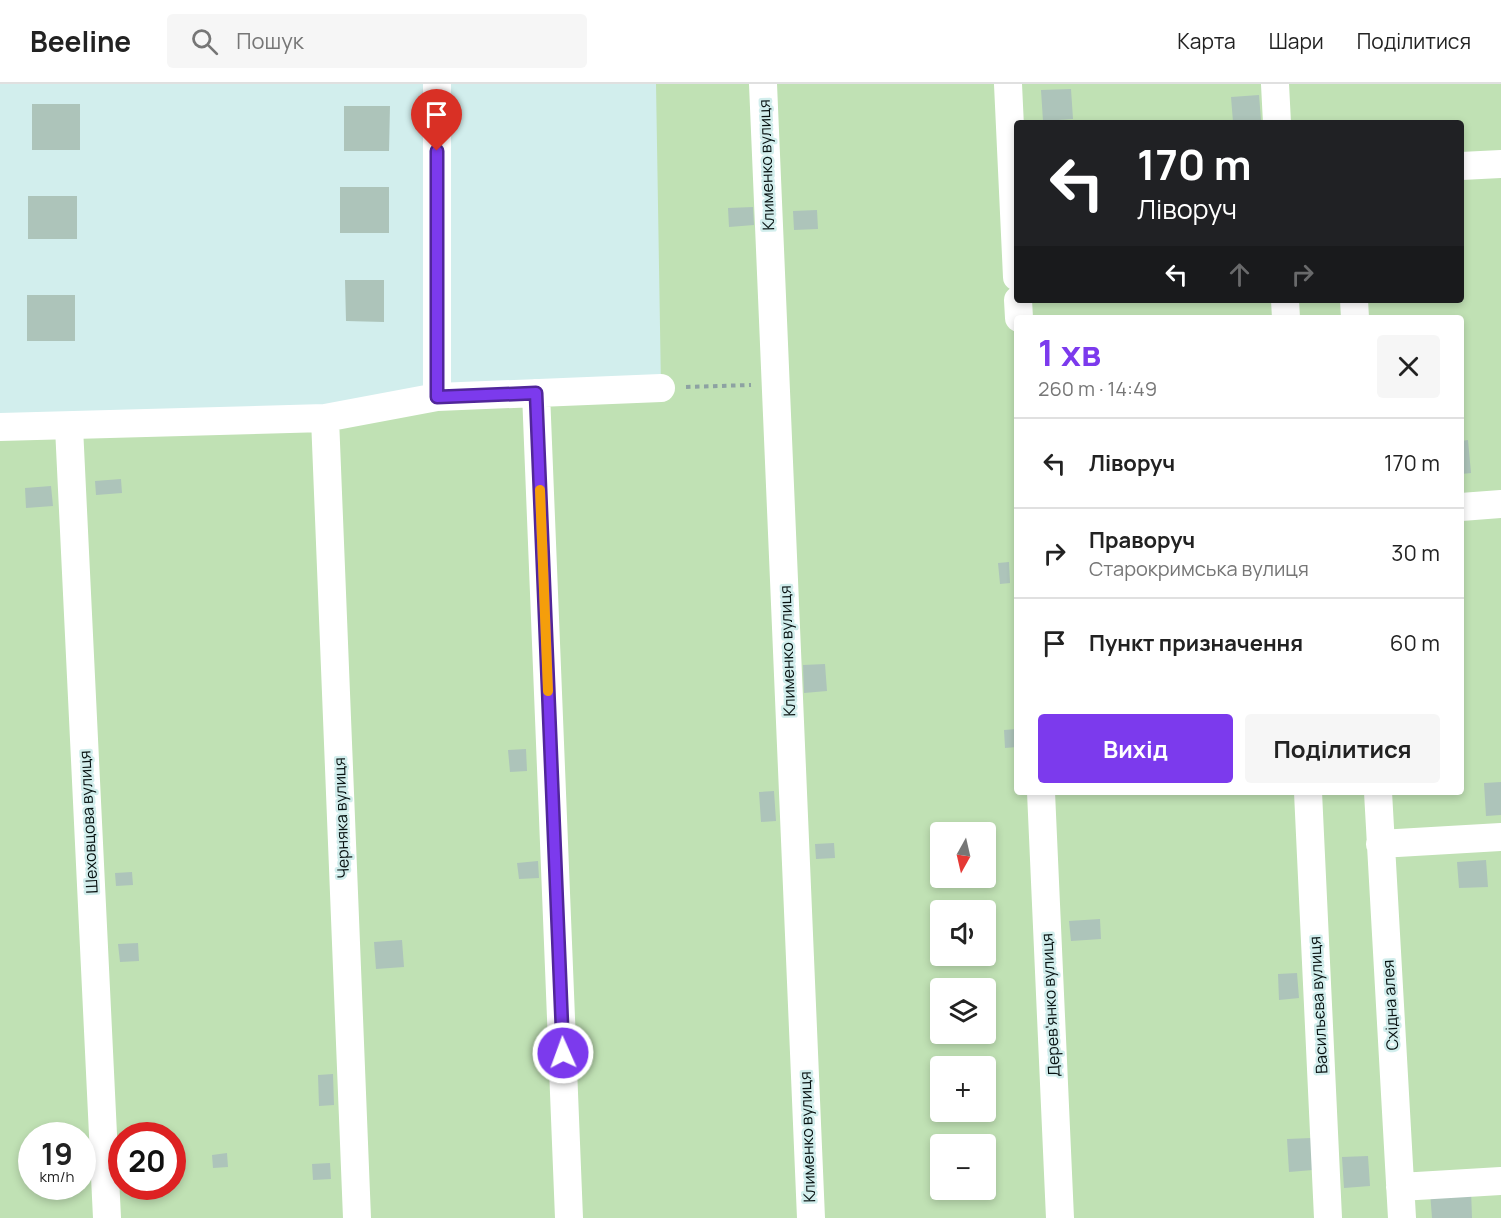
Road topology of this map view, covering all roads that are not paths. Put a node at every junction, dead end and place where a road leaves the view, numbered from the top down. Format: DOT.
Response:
graph roads {
  1 [pos="437,84"];
  2 [pos="763,84"];
  3 [pos="1008,84"];
  4 [pos="1275,84"];
  5 [pos="1277,120"];
  6 [pos="1501,164"];
  7 [pos="1464,166"];
  8 [pos="1014,213"];
  9 [pos="661,388"];
  10 [pos="536,393"];
  11 [pos="437,397"];
  12 [pos="325,418"];
  13 [pos="69,426"];
  14 [pos="0,427"];
  15 [pos="1501,504"];
  16 [pos="1464,507"];
  17 [pos="1041,795"];
  18 [pos="1308,795"];
  19 [pos="1378,795"];
  20 [pos="1501,837"];
  21 [pos="1380,844"];
  22 [pos="1501,1181"];
  23 [pos="1400,1187"];
  24 [pos="107,1218"];
  25 [pos="357,1218"];
  26 [pos="569,1218"];
  27 [pos="811,1218"];
  28 [pos="1060,1218"];
  29 [pos="1328,1218"];
  30 [pos="1402,1218"];
  1 -- 11 [label="street"];
  2 -- 27 [label="street, Клименко вулиця"];
  3 -- 8 [label="street"];
  4 -- 5 [label="street"];
  6 -- 7 [label="street"];
  9 -- 10 [label="street"];
  10 -- 11 [label="street"];
  10 -- 26 [label="street"];
  11 -- 12 [label="street"];
  12 -- 13 [label="street"];
  12 -- 25 [label="street, Черняка вулиця"];
  13 -- 14 [label="street"];
  13 -- 24 [label="street, Шеховцова вулиця"];
  15 -- 16 [label="street"];
  17 -- 28 [label="street, Дерев'янко вулиця"];
  18 -- 29 [label="street, Васильєва вулиця"];
  19 -- 21 [label="street, Східна алея"];
  20 -- 21 [label="street"];
  21 -- 23 [label="street, Східна алея"];
  22 -- 23 [label="street"];
  23 -- 30 [label="street, Східна алея"];
}
